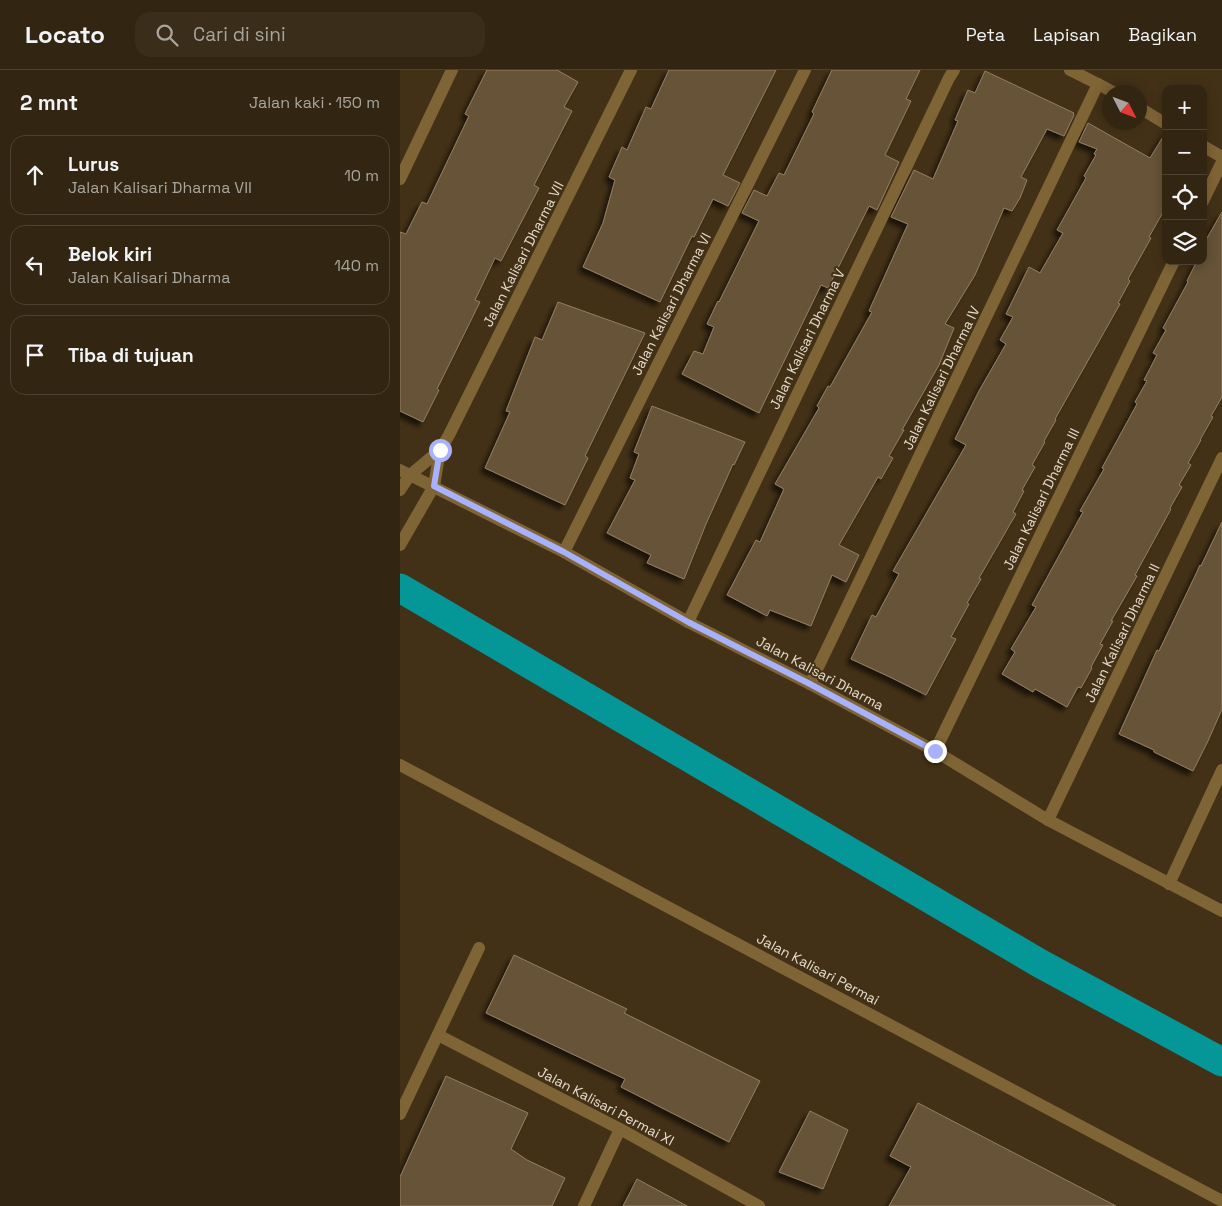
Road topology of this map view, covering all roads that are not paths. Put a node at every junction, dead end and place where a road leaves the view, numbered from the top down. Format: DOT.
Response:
graph roads {
  1 [pos="452,70"];
  2 [pos="631,70"];
  3 [pos="805,70"];
  4 [pos="954,70"];
  5 [pos="1070,70"];
  6 [pos="1098,84"];
  7 [pos="1102,86"];
  8 [pos="1147,112"];
  9 [pos="1162,122"];
  10 [pos="1207,148"];
  11 [pos="1222,157"];
  12 [pos="1222,162"];
  13 [pos="400,179"];
  14 [pos="1207,193"];
  15 [pos="1172,265"];
  16 [pos="440,450"];
  17 [pos="1222,458"];
  18 [pos="405,472"];
  19 [pos="434,486"];
  20 [pos="400,490"];
  21 [pos="401,542"];
  22 [pos="564,552"];
  23 [pos="688,622"];
  24 [pos="810,684"];
  25 [pos="935,751"];
  26 [pos="400,764"];
  27 [pos="1222,770"];
  28 [pos="1048,820"];
  29 [pos="1169,884"];
  30 [pos="1222,911"];
  31 [pos="479,948"];
  32 [pos="438,1035"];
  33 [pos="400,1114"];
  34 [pos="620,1129"];
  35 [pos="1222,1201"];
  36 [pos="584,1206"];
  37 [pos="759,1206"];
  1 -- 13 [label="street"];
  2 -- 16 [label="street, Jalan Kalisari Dharma VII"];
  3 -- 22 [label="street, Jalan Kalisari Dharma VI"];
  4 -- 23 [label="street, Jalan Kalisari Dharma V"];
  5 -- 6 [label="street"];
  6 -- 7 [label="street"];
  6 -- 24 [label="street, Jalan Kalisari Dharma IV"];
  8 -- 9 [label="street"];
  10 -- 11 [label="street"];
  12 -- 14 [label="street"];
  15 -- 25 [label="street, Jalan Kalisari Dharma III"];
  16 -- 18 [label="street, Jalan Kalisari Dharma VII"];
  16 -- 19 [label="street, Jalan Kalisari Dharma VII"];
  17 -- 28 [label="street, Jalan Kalisari Dharma II"];
  18 -- 19 [label="street, Jalan Kalisari Dharma"];
  18 -- 20 [label="street, Jalan Kalisari Dharma VII"];
  19 -- 21 [label="street, Jalan Kalisari Dharma VII"];
  19 -- 22 [label="street, Jalan Kalisari Dharma"];
  22 -- 23 [label="street, Jalan Kalisari Dharma"];
  23 -- 24 [label="street, Jalan Kalisari Dharma"];
  24 -- 25 [label="street, Jalan Kalisari Dharma"];
  25 -- 28 [label="street, Jalan Kalisari Dharma"];
  26 -- 35 [label="street, Jalan Kalisari Permai"];
  27 -- 29 [label="street"];
  28 -- 29 [label="street, Jalan Kalisari Dharma"];
  29 -- 30 [label="street, Jalan Kalisari Dharma"];
  31 -- 32 [label="street"];
  32 -- 33 [label="street"];
  32 -- 34 [label="street, Jalan Kalisari Permai XI"];
  34 -- 36 [label="street"];
  34 -- 37 [label="street, Jalan Kalisari Permai XI"];
}
